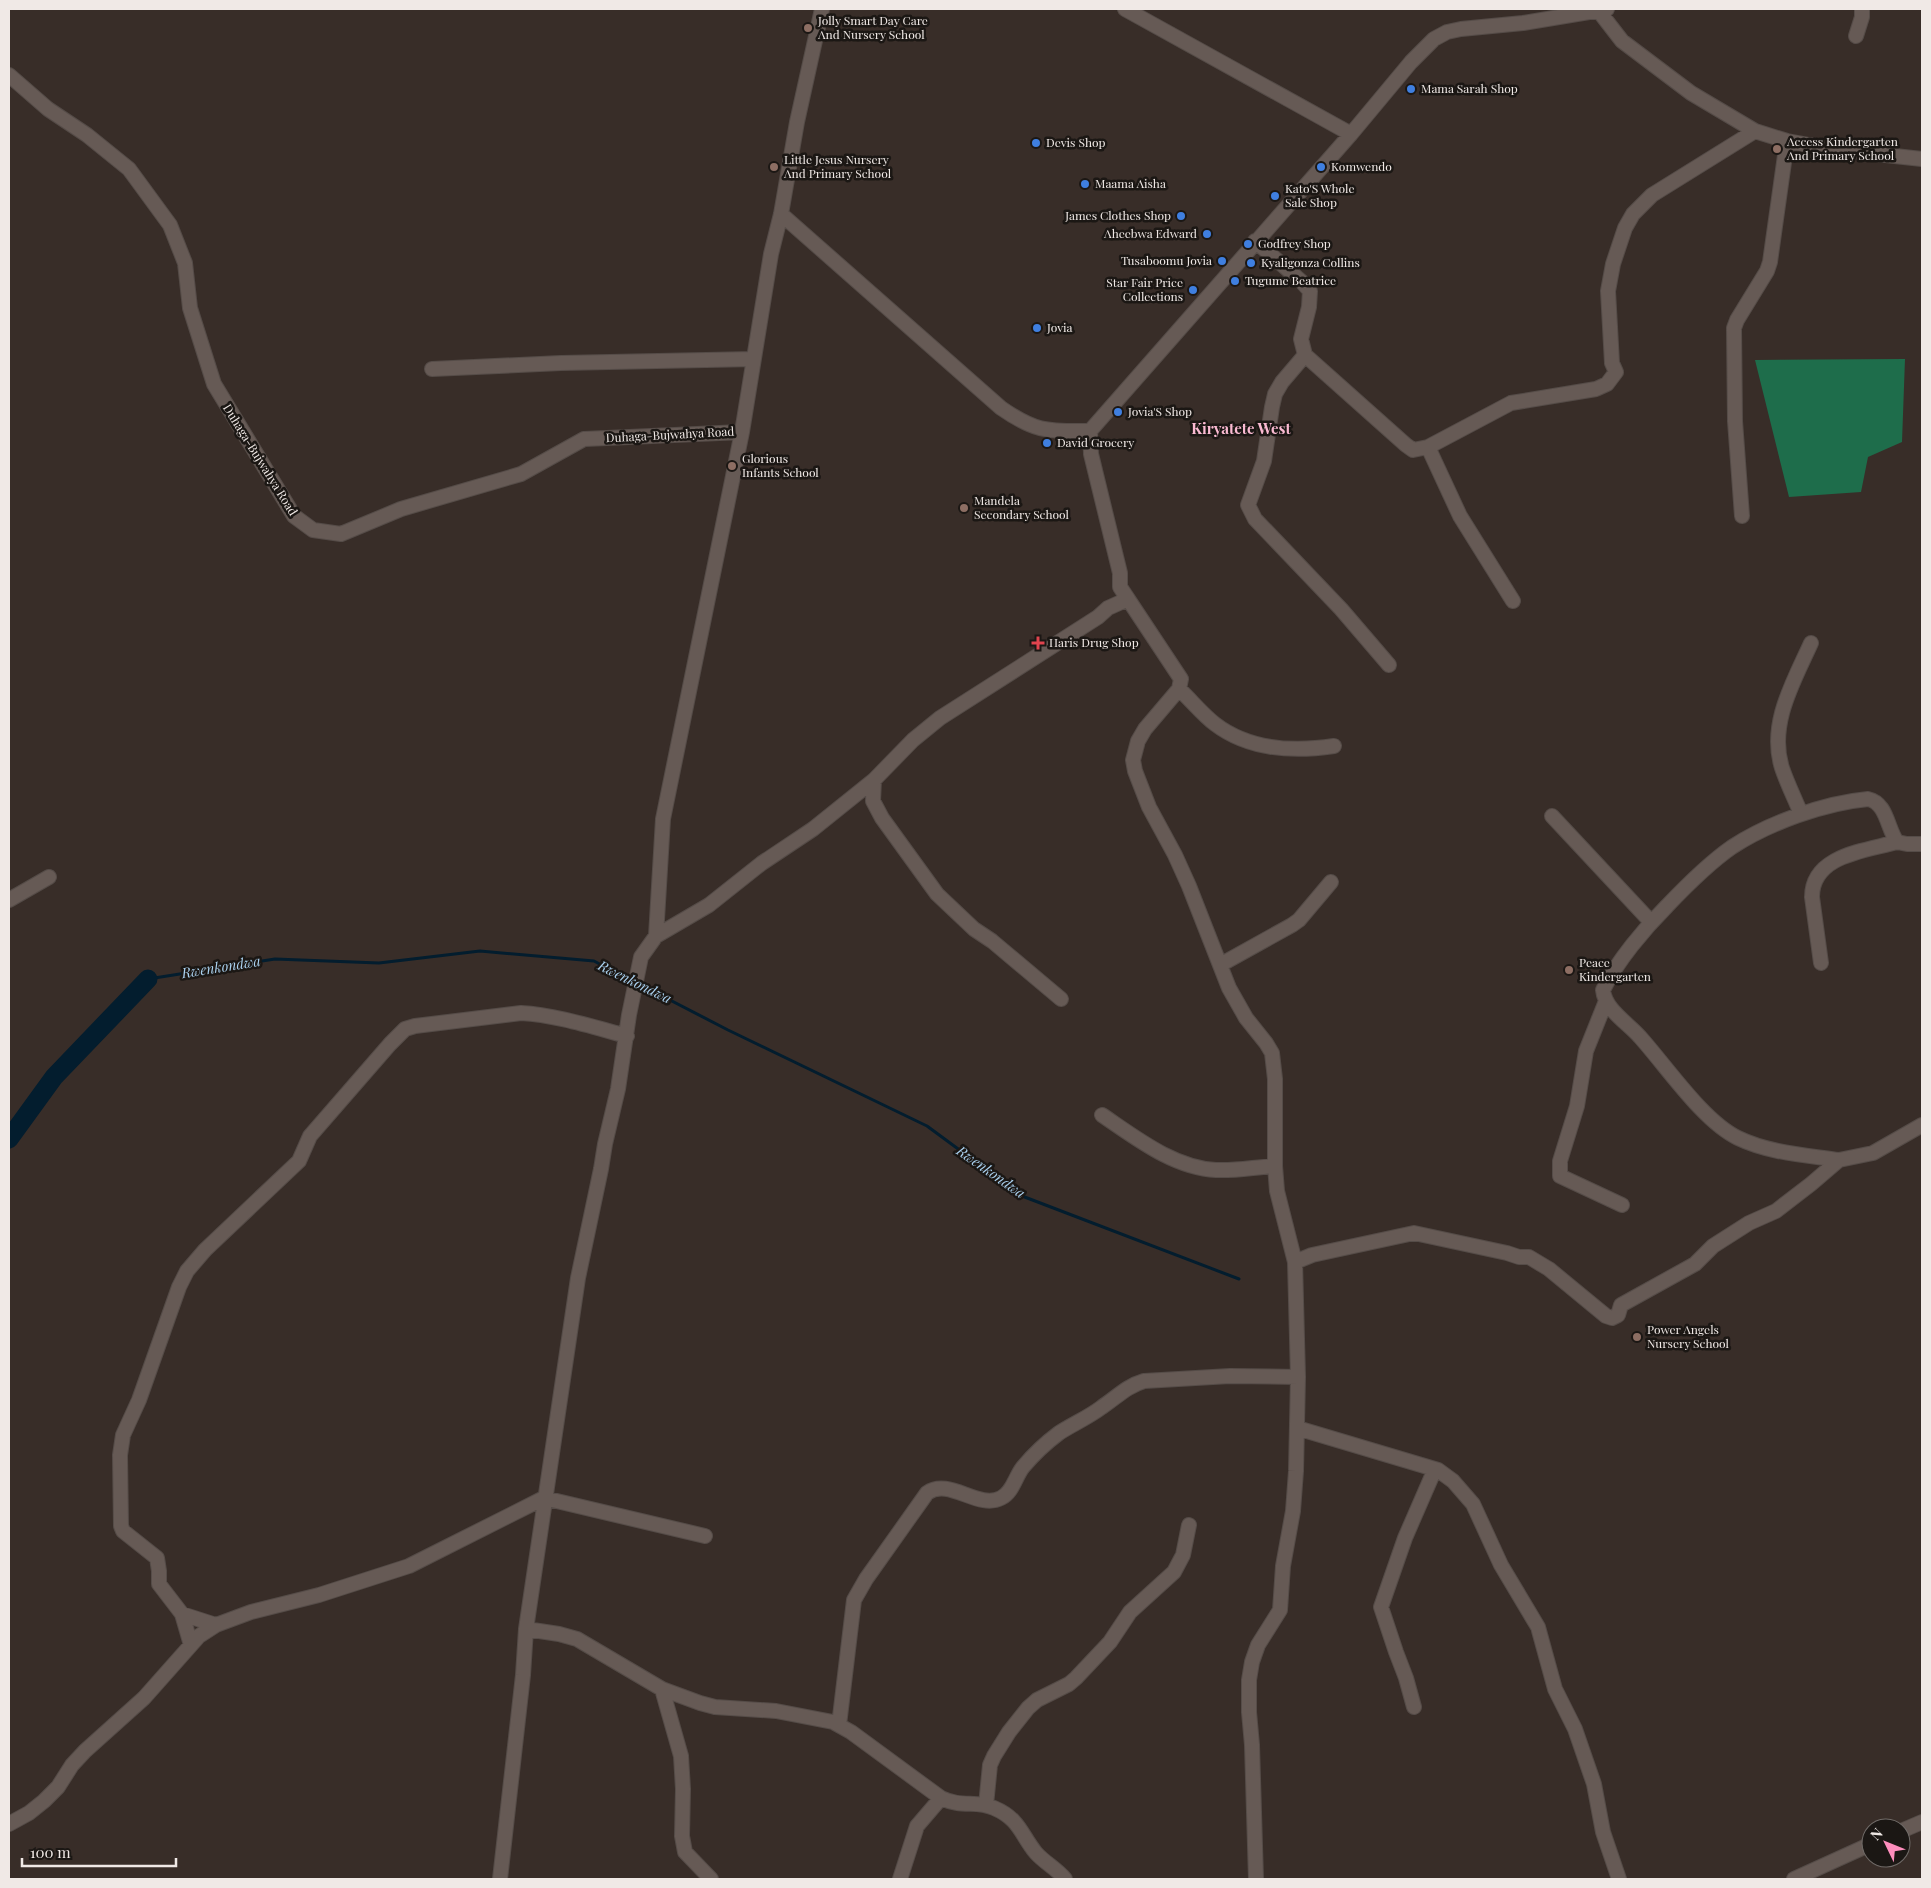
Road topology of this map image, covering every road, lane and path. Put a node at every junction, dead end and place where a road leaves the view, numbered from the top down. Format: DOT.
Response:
graph roads {
  1 [pos="1125,9"];
  2 [pos="1603,9"];
  3 [pos="1862,9"];
  4 [pos="821,10"];
  5 [pos="1856,36"];
  6 [pos="9,75"];
  7 [pos="1755,132"];
  8 [pos="1351,134"];
  9 [pos="1787,141"];
  10 [pos="1922,159"];
  11 [pos="781,214"];
  12 [pos="1256,241"];
  13 [pos="1304,355"];
  14 [pos="754,359"];
  15 [pos="432,370"];
  16 [pos="1090,430"];
  17 [pos="742,432"];
  18 [pos="1428,447"];
  19 [pos="1742,516"];
  20 [pos="1128,599"];
  21 [pos="1513,602"];
  22 [pos="1811,643"];
  23 [pos="1389,665"];
  24 [pos="1179,689"];
  25 [pos="1334,746"];
  26 [pos="874,780"];
  27 [pos="1801,814"];
  28 [pos="1552,816"];
  29 [pos="1897,842"];
  30 [pos="1922,844"];
  31 [pos="49,877"];
  32 [pos="1331,882"];
  33 [pos="9,900"];
  34 [pos="1651,922"];
  35 [pos="656,936"];
  36 [pos="1821,963"];
  37 [pos="1220,965"];
  38 [pos="1062,999"];
  39 [pos="1606,1001"];
  40 [pos="627,1036"];
  41 [pos="1102,1115"];
  42 [pos="1922,1125"];
  43 [pos="1839,1160"];
  44 [pos="1274,1166"];
  45 [pos="1622,1205"];
  46 [pos="1295,1262"];
  47 [pos="1298,1377"];
  48 [pos="1297,1428"];
  49 [pos="1436,1469"];
  50 [pos="544,1498"];
  51 [pos="1189,1525"];
  52 [pos="705,1536"];
  53 [pos="182,1614"];
  54 [pos="216,1626"];
  55 [pos="526,1629"];
  56 [pos="191,1645"];
  57 [pos="662,1689"];
  58 [pos="1414,1707"];
  59 [pos="839,1725"];
  60 [pos="941,1798"];
  61 [pos="986,1805"];
  62 [pos="9,1824"];
  63 [pos="1861,1849"];
  64 [pos="500,1879"];
  65 [pos="711,1879"];
  66 [pos="900,1879"];
  67 [pos="1065,1879"];
  68 [pos="1256,1879"];
  69 [pos="1619,1879"];
  70 [pos="1794,1879"];
  1 -- 8 [label="street"];
  2 -- 7 [label="street"];
  2 -- 8 [label="street"];
  3 -- 5 [label="street"];
  4 -- 11 [label="street"];
  6 -- 17 [label="street, Duhaga-Bujwahya Road"];
  7 -- 9 [label="street"];
  7 -- 18 [label="street"];
  8 -- 12 [label="street"];
  9 -- 10 [label="street"];
  9 -- 19 [label="street"];
  11 -- 14 [label="street"];
  11 -- 16 [label="street"];
  12 -- 13 [label="street"];
  12 -- 16 [label="street"];
  13 -- 18 [label="street"];
  13 -- 23 [label="street"];
  14 -- 15 [label="street"];
  14 -- 17 [label="street"];
  16 -- 20 [label="street"];
  17 -- 35 [label="street"];
  18 -- 21 [label="street"];
  20 -- 24 [label="street"];
  20 -- 26 [label="street"];
  22 -- 27 [label="street"];
  24 -- 25 [label="street"];
  24 -- 37 [label="street"];
  26 -- 35 [label="street"];
  26 -- 38 [label="street"];
  27 -- 29 [label="street"];
  27 -- 34 [label="street"];
  28 -- 34 [label="street"];
  29 -- 30 [label="street"];
  29 -- 36 [label="street"];
  31 -- 33 [label="street"];
  32 -- 37 [label="street"];
  34 -- 39 [label="street"];
  35 -- 40 [label="street"];
  37 -- 44 [label="street"];
  39 -- 43 [label="street"];
  39 -- 45 [label="street"];
  40 -- 50 [label="street"];
  40 -- 53 [label="street"];
  41 -- 44 [label="street"];
  42 -- 43 [label="street"];
  43 -- 46 [label="street"];
  44 -- 46 [label="street"];
  46 -- 47 [label="street"];
  47 -- 48 [label="street"];
  47 -- 59 [label="street"];
  48 -- 49 [label="street"];
  48 -- 68 [label="street"];
  49 -- 58 [label="street"];
  49 -- 69 [label="street"];
  50 -- 52 [label="street"];
  50 -- 54 [label="street"];
  50 -- 55 [label="street"];
  51 -- 61 [label="street"];
  53 -- 54 [label="street"];
  53 -- 56 [label="street"];
  54 -- 56 [label="street"];
  55 -- 57 [label="street"];
  55 -- 64 [label="street"];
  56 -- 62 [label="street"];
  57 -- 59 [label="street"];
  57 -- 65 [label="street"];
  59 -- 60 [label="street"];
  60 -- 61 [label="street"];
  60 -- 66 [label="street"];
  61 -- 67 [label="street"];
  63 -- 70 [label="street"];
}
